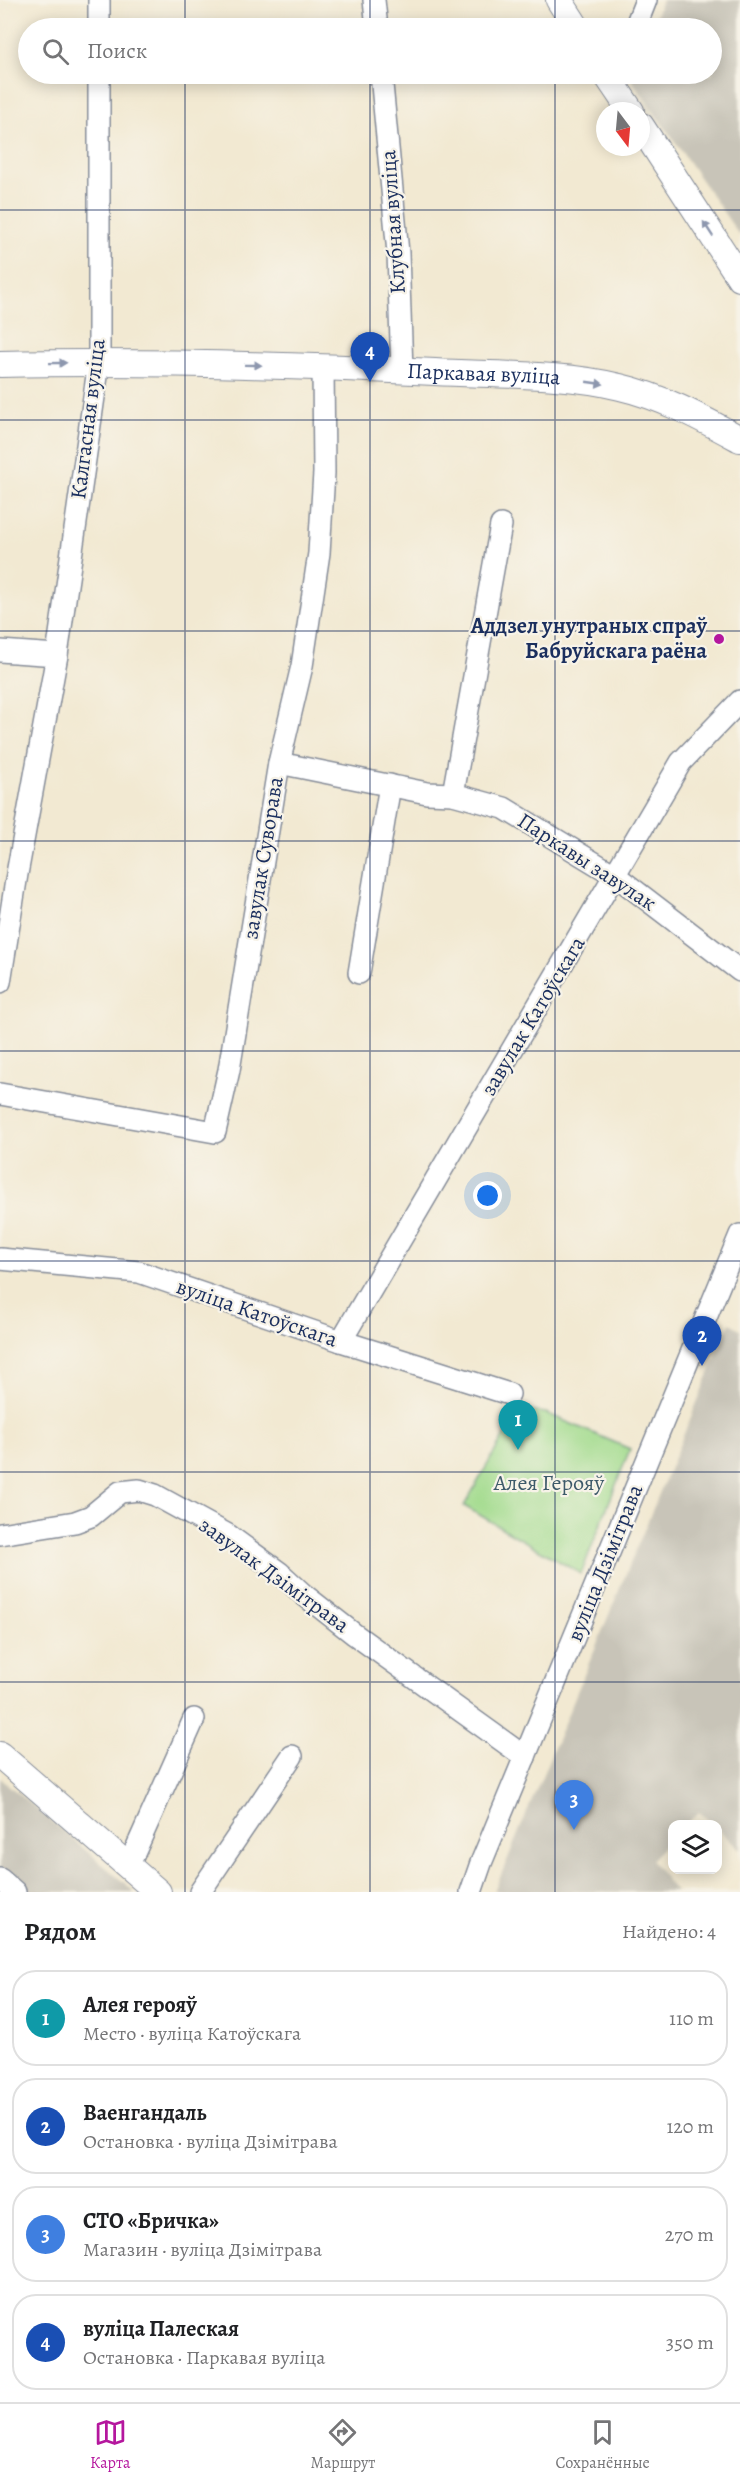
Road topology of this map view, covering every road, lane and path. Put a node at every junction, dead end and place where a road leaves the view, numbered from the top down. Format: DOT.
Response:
graph roads {
  1 [pos="99,0"];
  2 [pos="374,0"];
  3 [pos="559,0"];
  4 [pos="646,0"];
  5 [pos="99,18"];
  6 [pos="376,18"];
  7 [pos="571,18"];
  8 [pos="639,18"];
  9 [pos="99,84"];
  10 [pos="382,84"];
  11 [pos="613,84"];
  12 [pos="625,102"];
  13 [pos="650,140"];
  14 [pos="740,278"];
  15 [pos="99,362"];
  16 [pos="0,364"];
  17 [pos="323,367"];
  18 [pos="402,371"];
  19 [pos="740,439"];
  20 [pos="501,525"];
  21 [pos="0,651"];
  22 [pos="57,655"];
  23 [pos="740,701"];
  24 [pos="279,763"];
  25 [pos="390,785"];
  26 [pos="453,794"];
  27 [pos="616,876"];
  28 [pos="740,971"];
  29 [pos="359,973"];
  30 [pos="0,982"];
  31 [pos="0,1094"];
  32 [pos="738,1244"];
  33 [pos="0,1259"];
  34 [pos="341,1341"];
  35 [pos="509,1394"];
  36 [pos="0,1534"];
  37 [pos="194,1719"];
  38 [pos="0,1755"];
  39 [pos="292,1756"];
  40 [pos="525,1757"];
  41 [pos="128,1867"];
  42 [pos="0,1879"];
  43 [pos="15,1892"];
  44 [pos="159,1892"];
  45 [pos="200,1892"];
  46 [pos="471,1892"];
  1 -- 5 [label="street"];
  2 -- 6 [label="street"];
  3 -- 7 [label="main road"];
  4 -- 8 [label="street"];
  9 -- 15 [label="street, Калгасная вуліца"];
  10 -- 18 [label="street, Клубная вуліца"];
  11 -- 12 [label="main road"];
  14 -- 13 [label="main road, one-way"];
  16 -- 15 [label="main road, Паркавая вуліца, one-way"];
  15 -- 17 [label="main road, Паркавая вуліца, one-way"];
  15 -- 22 [label="street, Калгасная вуліца"];
  17 -- 18 [label="main road, Паркавая вуліца"];
  17 -- 24 [label="street, завулак Суворава"];
  18 -- 19 [label="main road, Паркавая вуліца, one-way"];
  20 -- 26 [label="street"];
  21 -- 22 [label="street"];
  22 -- 30 [label="street, Калгасная вуліца"];
  23 -- 27 [label="street, завулак Катоўскага"];
  24 -- 25 [label="street, Паркавы завулак"];
  24 -- 31 [label="street, завулак Суворава"];
  25 -- 26 [label="street, Паркавы завулак"];
  25 -- 29 [label="street"];
  26 -- 27 [label="street, Паркавы завулак"];
  27 -- 28 [label="street, Паркавы завулак"];
  27 -- 34 [label="street, завулак Катоўскага"];
  32 -- 40 [label="street, вуліца Дзімітрава"];
  33 -- 34 [label="street, вуліца Катоўскага"];
  34 -- 35 [label="street, вуліца Катоўскага"];
  36 -- 40 [label="street, завулак Дзімітрава"];
  37 -- 41 [label="street"];
  38 -- 41 [label="main road"];
  39 -- 45 [label="street"];
  40 -- 46 [label="street, вуліца Дзімітрава"];
  41 -- 44 [label="main road"];
  42 -- 43 [label="street"];
}
